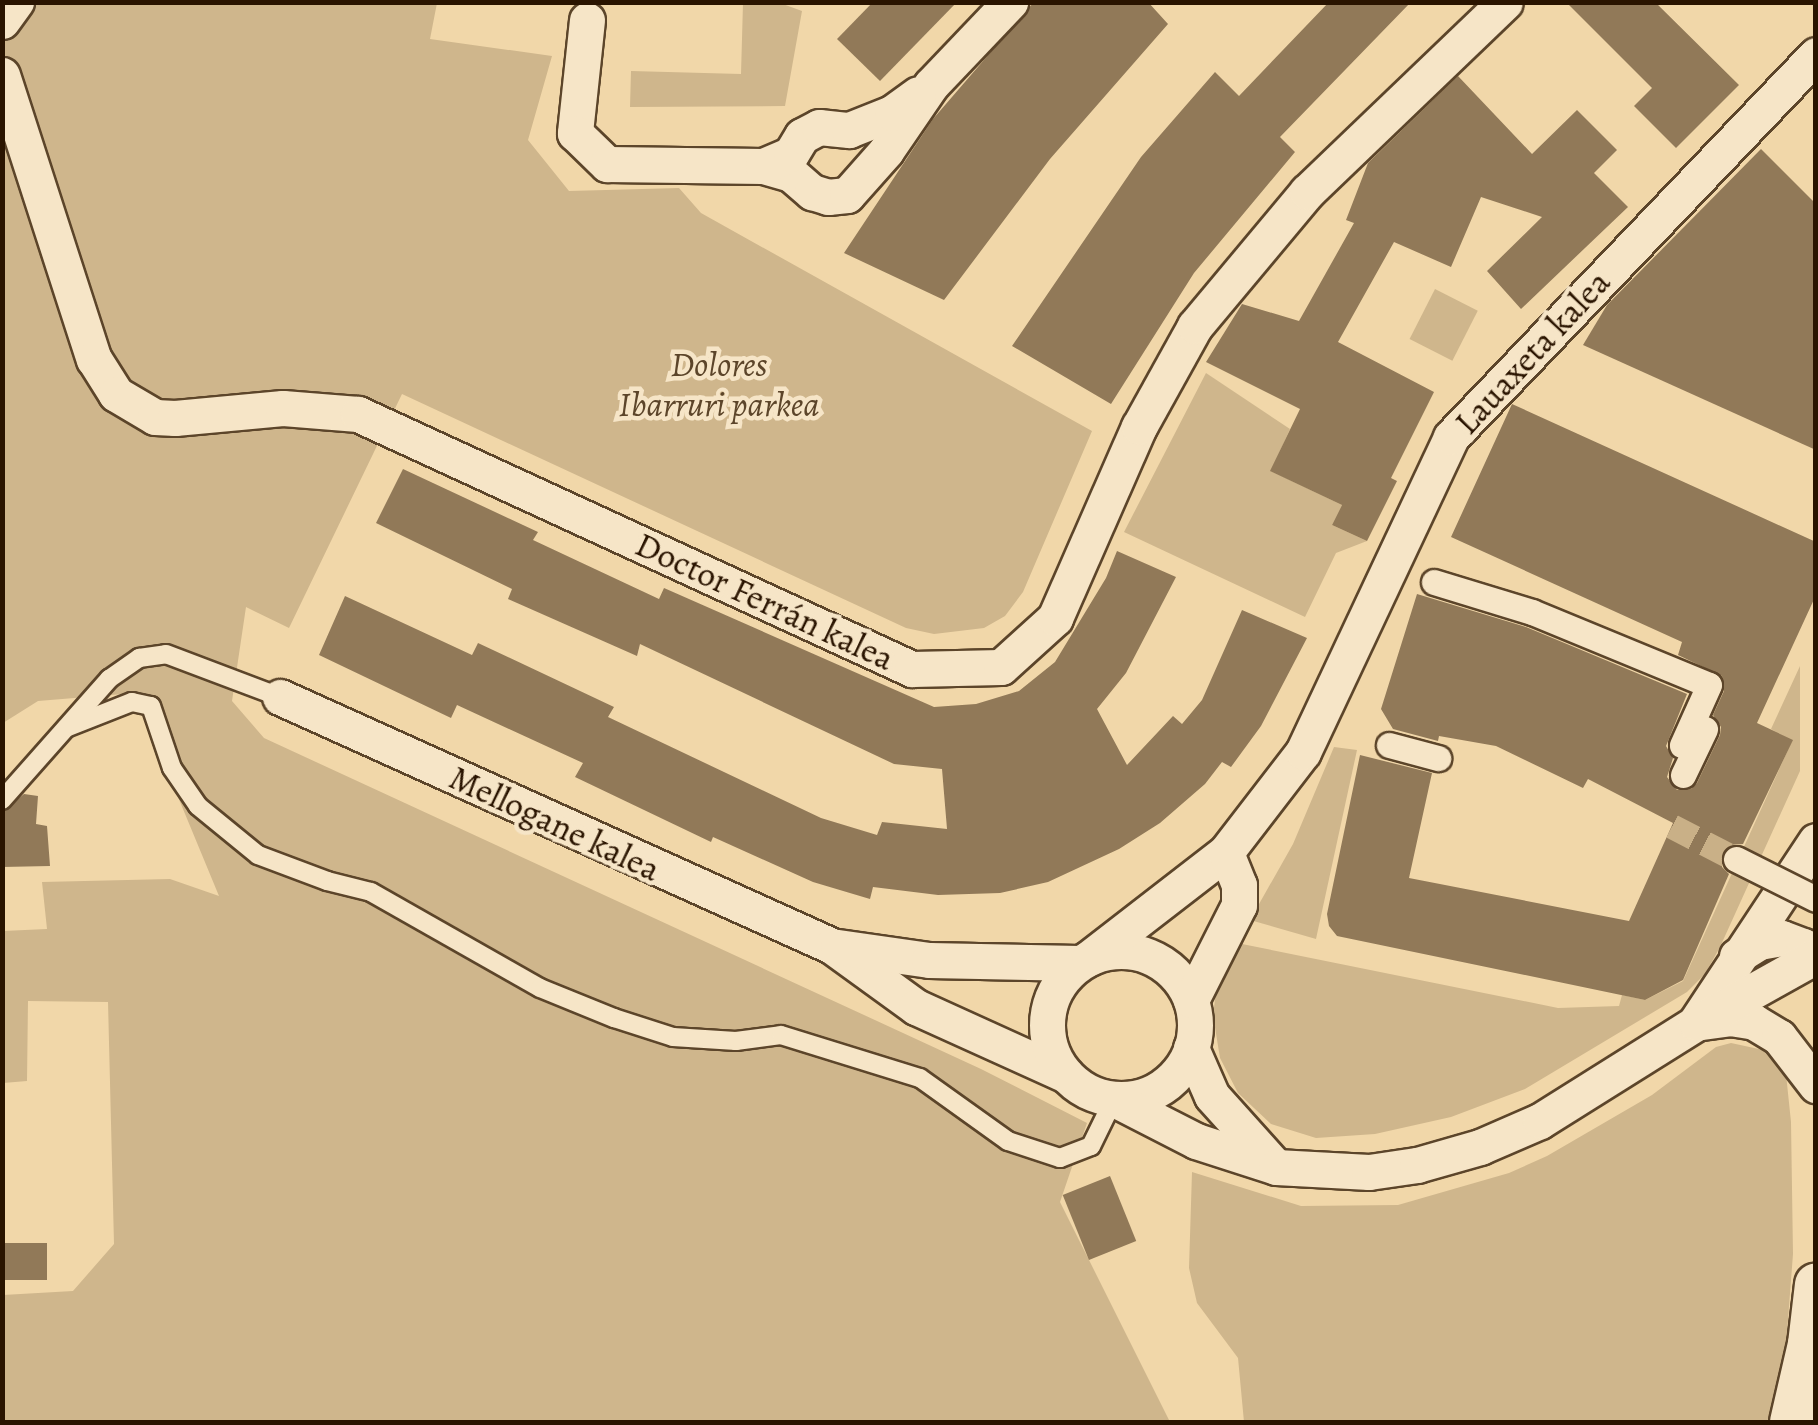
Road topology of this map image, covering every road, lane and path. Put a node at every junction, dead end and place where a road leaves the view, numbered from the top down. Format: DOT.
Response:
graph roads {
  1 [pos="16,2"];
  2 [pos="1010,2"];
  3 [pos="1504,2"];
  4 [pos="587,20"];
  5 [pos="2,22"];
  6 [pos="1816,54"];
  7 [pos="2,76"];
  8 [pos="932,85"];
  9 [pos="764,166"];
  10 [pos="1434,582"];
  11 [pos="1726,684"];
  12 [pos="280,697"];
  13 [pos="66,728"];
  14 [pos="1682,745"];
  15 [pos="1683,775"];
  16 [pos="2,800"];
  17 [pos="1816,841"];
  18 [pos="1226,852"];
  19 [pos="1736,859"];
  20 [pos="1816,898"];
  21 [pos="832,946"];
  22 [pos="1815,957"];
  23 [pos="1084,960"];
  24 [pos="1734,960"];
  25 [pos="1191,1000"];
  26 [pos="1696,1023"];
  27 [pos="1192,1048"];
  28 [pos="1066,1075"];
  29 [pos="1816,1084"];
  30 [pos="1114,1099"];
  31 [pos="1276,1166"];
  32 [pos="1816,1284"];
  33 [pos="1791,1422"];
  1 -- 5 [label="street"];
  2 -- 8 [label="street"];
  3 -- 7 [label="street, Doctor Ferrán kalea"];
  4 -- 9 [label="street"];
  6 -- 18 [label="street, Lauaxeta kalea"];
  8 -- 9 [label="street"];
  8 -- 9 [label="street"];
  10 -- 14 [label="street"];
  11 -- 15 [label="street"];
  12 -- 13 [label="lane"];
  12 -- 21 [label="street, Mellogane kalea"];
  13 -- 16 [label="lane"];
  13 -- 30 [label="lane"];
  17 -- 24 [label="street"];
  18 -- 23 [label="street, Lauaxeta kalea"];
  18 -- 25 [label="street"];
  19 -- 20 [label="street, bridge"];
  21 -- 23 [label="street, Mellogane kalea"];
  21 -- 28 [label="street, Mellogane kalea"];
  22 -- 24 [label="street"];
  22 -- 26 [label="street"];
  23 -- 25 [label="street"];
  23 -- 28 [label="street"];
  24 -- 26 [label="street"];
  25 -- 27 [label="street"];
  26 -- 29 [label="street"];
  26 -- 31 [label="street"];
  27 -- 30 [label="street"];
  27 -- 31 [label="street"];
  28 -- 30 [label="street"];
  30 -- 31 [label="street"];
  32 -- 33 [label="street"];
}
